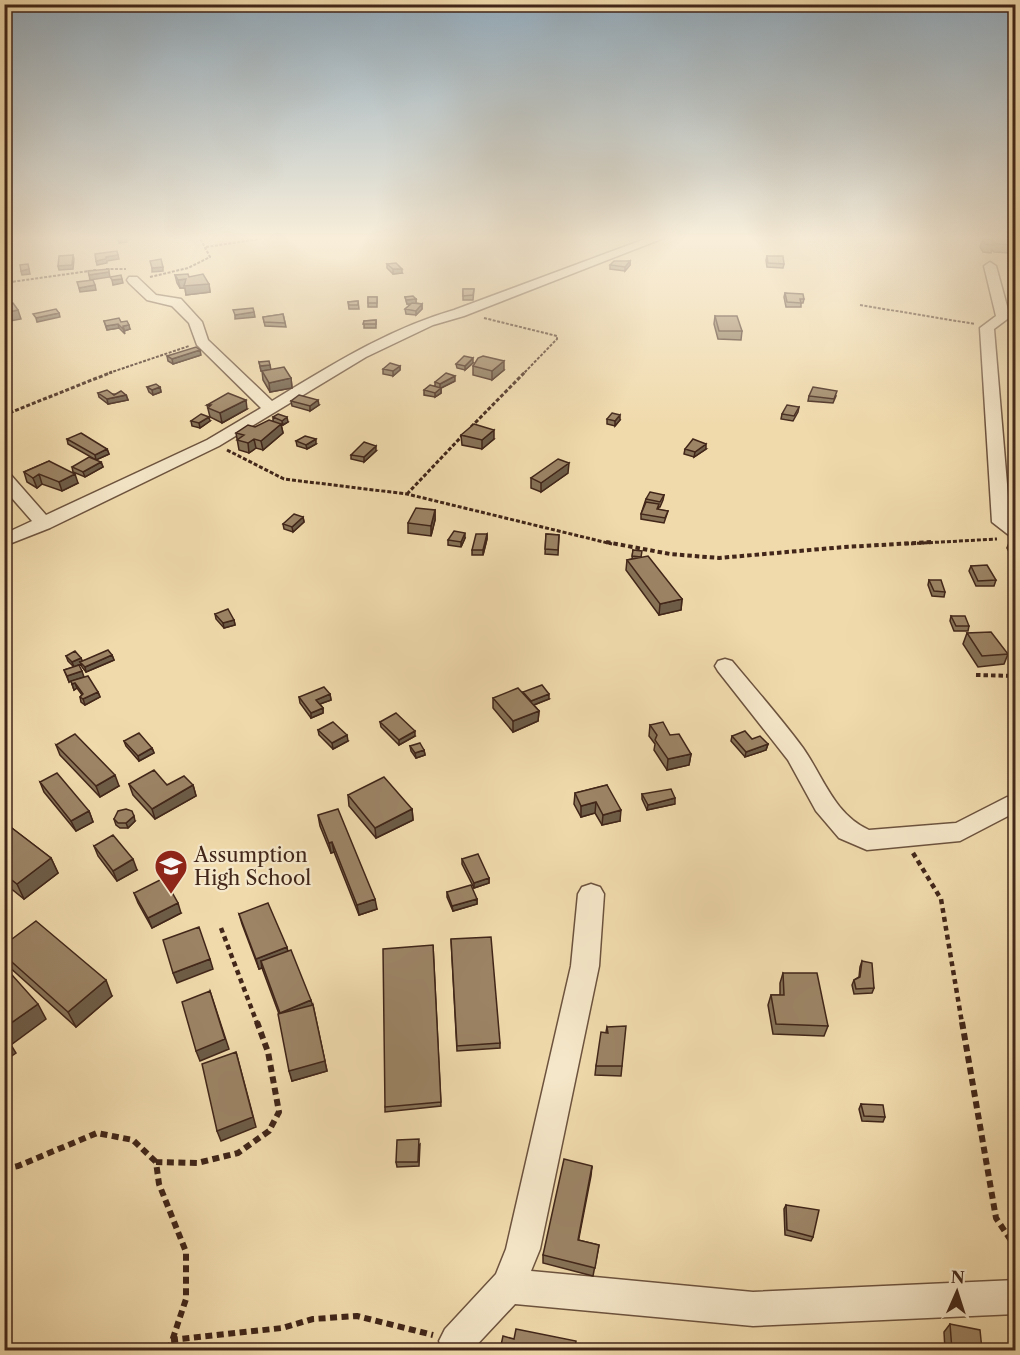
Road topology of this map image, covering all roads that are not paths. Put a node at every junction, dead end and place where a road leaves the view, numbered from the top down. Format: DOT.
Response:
graph roads {
  1 [pos="154,299"];
  2 [pos="495,299"];
  3 [pos="998,299"];
  4 [pos="271,409"];
  5 [pos="4,478"];
  6 [pos="44,524"];
  7 [pos="1009,535"];
  8 [pos="4,541"];
  9 [pos="725,666"];
  10 [pos="1016,807"];
  11 [pos="591,894"];
  12 [pos="508,1286"];
  13 [pos="1016,1297"];
  14 [pos="457,1341"];
  1 -- 4 [label="street"];
  2 -- 4 [label="street"];
  3 -- 7 [label="street"];
  4 -- 6 [label="street"];
  5 -- 6 [label="street"];
  6 -- 8 [label="street"];
  9 -- 10 [label="street"];
  11 -- 12 [label="street"];
  12 -- 13 [label="street"];
  12 -- 14 [label="street"];
}
